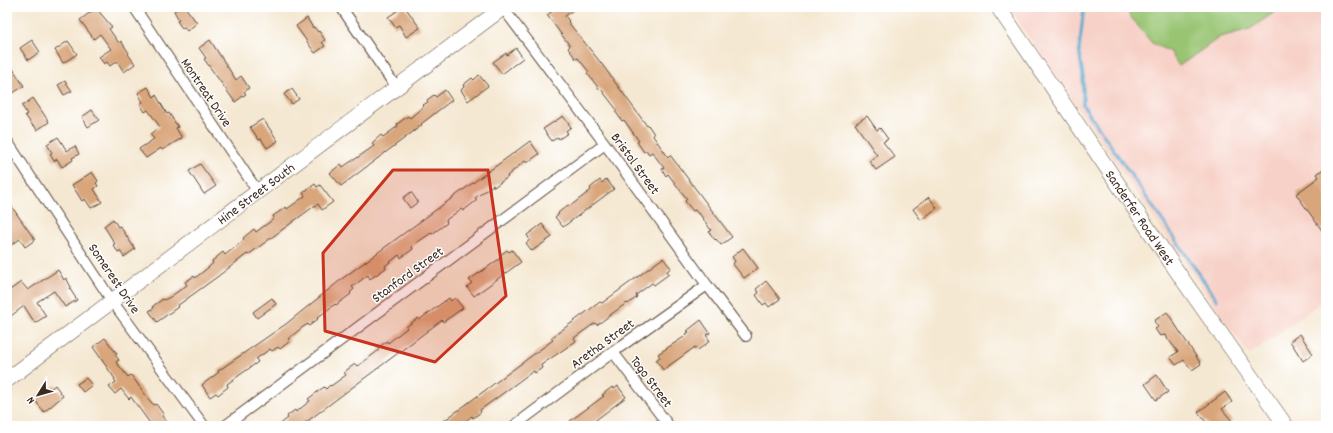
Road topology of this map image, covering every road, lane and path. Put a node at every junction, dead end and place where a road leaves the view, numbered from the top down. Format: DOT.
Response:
graph roads {
  1 [pos="134,7"];
  2 [pos="341,7"];
  3 [pos="998,7"];
  4 [pos="504,8"];
  5 [pos="396,87"];
  6 [pos="7,141"];
  7 [pos="605,144"];
  8 [pos="258,192"];
  9 [pos="707,285"];
  10 [pos="112,301"];
  11 [pos="746,336"];
  12 [pos="613,352"];
  13 [pos="7,380"];
  14 [pos="204,426"];
  15 [pos="225,426"];
  16 [pos="514,426"];
  17 [pos="669,426"];
  18 [pos="1286,426"];
  1 -- 8 [label="street, Montreat Drive"];
  2 -- 5 [label="street"];
  3 -- 18 [label="street, Sanderfer Road West"];
  4 -- 5 [label="street, Hine Street South"];
  4 -- 7 [label="street, Bristol Street"];
  5 -- 8 [label="street, Hine Street South"];
  6 -- 10 [label="street, Somerest Drive"];
  7 -- 9 [label="street, Bristol Street"];
  7 -- 15 [label="street, Stanford Street"];
  8 -- 10 [label="street, Hine Street South"];
  9 -- 11 [label="street, Bristol Street"];
  9 -- 12 [label="street, Aretha Street"];
  10 -- 13 [label="street, Hine Street South"];
  10 -- 14 [label="street, Somerest Drive"];
  12 -- 16 [label="street, Aretha Street"];
  12 -- 17 [label="street, Togo Street"];
}
